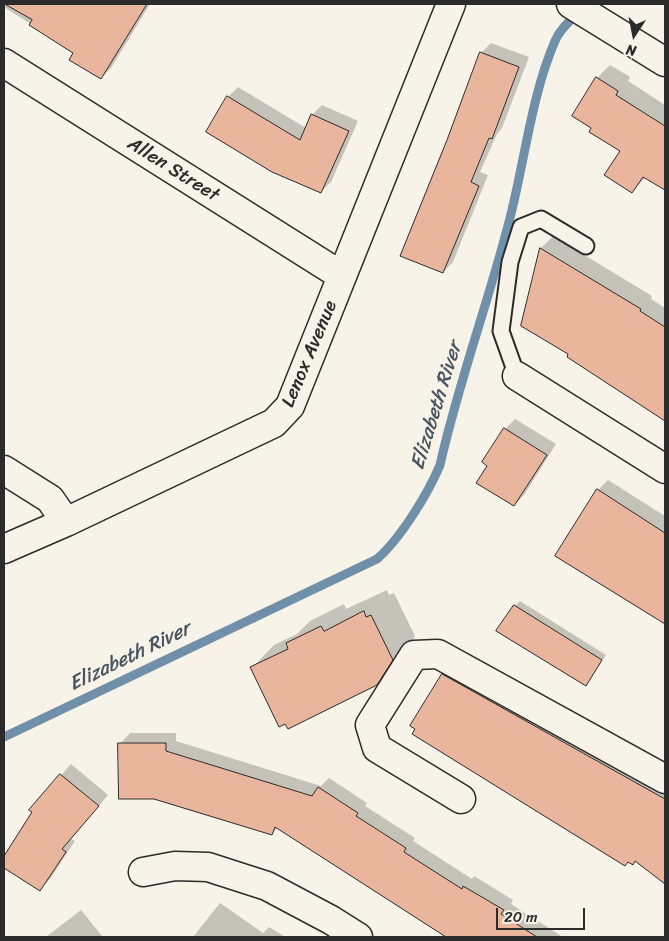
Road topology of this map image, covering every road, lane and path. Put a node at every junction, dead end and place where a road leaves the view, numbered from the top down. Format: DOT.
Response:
graph roads {
  1 [pos="451,4"];
  2 [pos="571,4"];
  3 [pos="665,62"];
  4 [pos="4,63"];
  5 [pos="586,246"];
  6 [pos="342,276"];
  7 [pos="517,376"];
  8 [pos="665,469"];
  9 [pos="4,470"];
  10 [pos="66,522"];
  11 [pos="4,549"];
  12 [pos="665,779"];
  13 [pos="461,799"];
  14 [pos="143,872"];
  15 [pos="358,937"];
  1 -- 6 [label="street, Lenox Avenue"];
  2 -- 3 [label="street"];
  4 -- 6 [label="street, Allen Street"];
  5 -- 7 [label="lane"];
  6 -- 10 [label="street, Lenox Avenue"];
  7 -- 8 [label="street"];
  9 -- 10 [label="street"];
  10 -- 11 [label="street, Lenox Avenue"];
  12 -- 13 [label="street"];
  14 -- 15 [label="street"];
}
